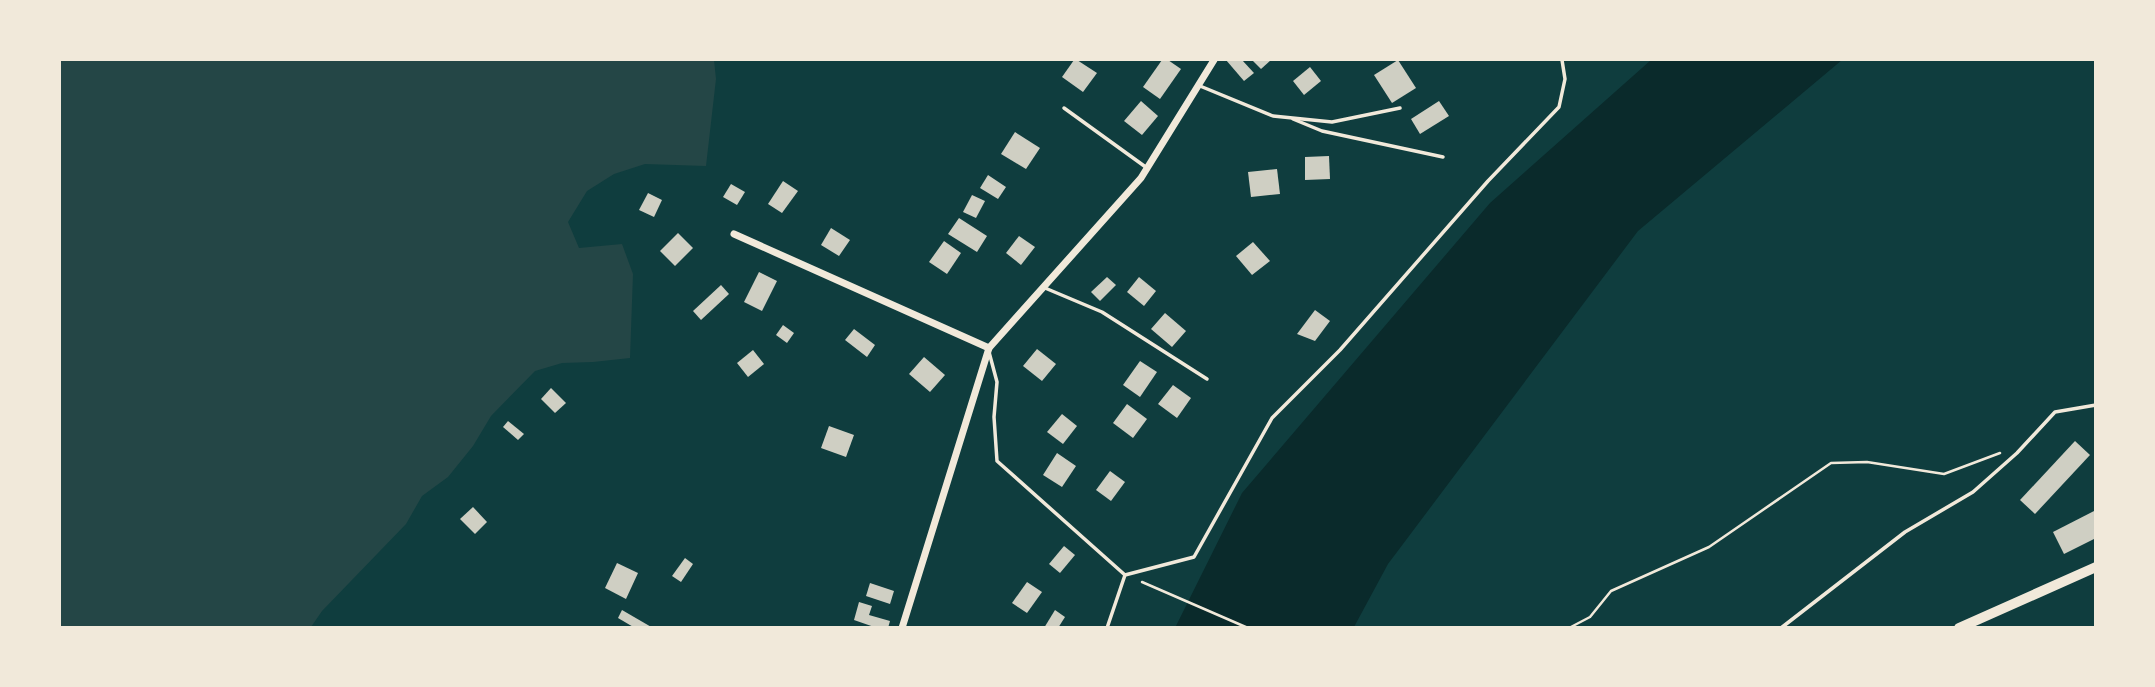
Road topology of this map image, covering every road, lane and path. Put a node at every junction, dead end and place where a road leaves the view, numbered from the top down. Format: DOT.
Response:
graph roads {
  1 [pos="1214,60"];
  2 [pos="1562,60"];
  3 [pos="1198,85"];
  4 [pos="1064,108"];
  5 [pos="1400,108"];
  6 [pos="1288,117"];
  7 [pos="1443,157"];
  8 [pos="1147,168"];
  9 [pos="734,234"];
  10 [pos="1043,287"];
  11 [pos="989,348"];
  12 [pos="1207,379"];
  13 [pos="2095,405"];
  14 [pos="2002,452"];
  15 [pos="2095,567"];
  16 [pos="1125,575"];
  17 [pos="902,628"];
  18 [pos="1107,628"];
  19 [pos="1248,628"];
  20 [pos="1569,628"];
  21 [pos="1781,628"];
  22 [pos="1959,628"];
  1 -- 3 [label="street"];
  2 -- 16 [label="lane"];
  3 -- 6 [label="lane"];
  3 -- 8 [label="street"];
  4 -- 8 [label="lane"];
  5 -- 6 [label="lane"];
  6 -- 7 [label="lane"];
  8 -- 10 [label="street"];
  9 -- 11 [label="street"];
  10 -- 11 [label="street"];
  10 -- 12 [label="lane"];
  11 -- 16 [label="lane"];
  11 -- 17 [label="street"];
  13 -- 21 [label="lane"];
  14 -- 20 [label="path"];
  15 -- 22 [label="main road"];
  16 -- 18 [label="lane"];
  16 -- 19 [label="path"];
}
